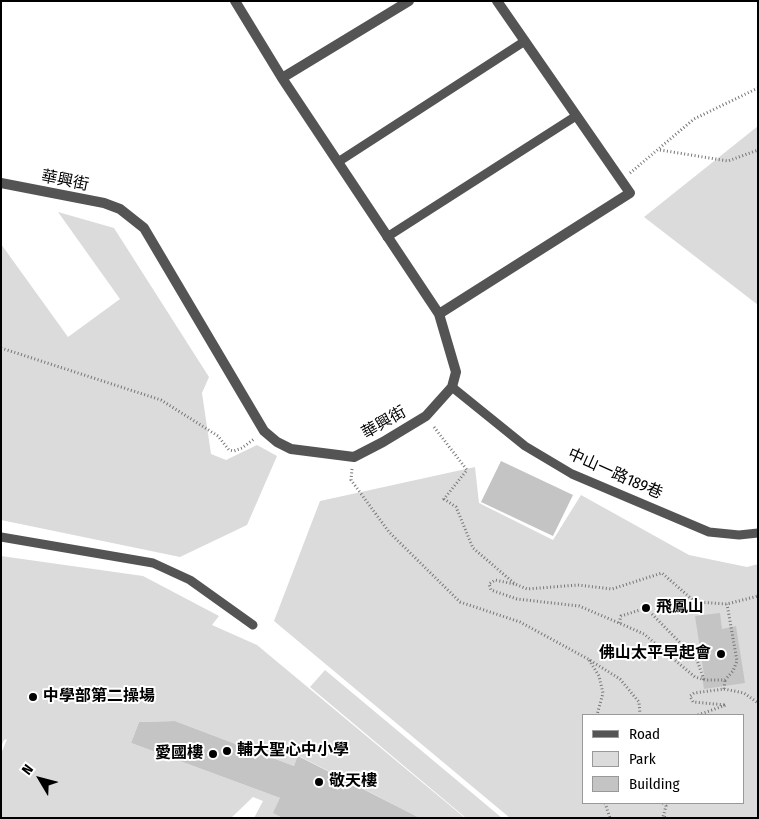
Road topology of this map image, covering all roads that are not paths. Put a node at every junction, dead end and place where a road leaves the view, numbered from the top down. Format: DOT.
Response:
graph roads {
  1 [pos="235,1"];
  2 [pos="409,1"];
  3 [pos="497,1"];
  4 [pos="525,41"];
  5 [pos="282,78"];
  6 [pos="576,116"];
  7 [pos="338,162"];
  8 [pos="1,183"];
  9 [pos="387,237"];
  10 [pos="439,314"];
  11 [pos="452,387"];
  12 [pos="758,533"];
  13 [pos="1,537"];
  14 [pos="252,625"];
  1 -- 5 [label="street"];
  2 -- 5 [label="street"];
  3 -- 4 [label="street"];
  4 -- 6 [label="street"];
  4 -- 7 [label="lane"];
  5 -- 7 [label="street"];
  6 -- 9 [label="lane"];
  6 -- 10 [label="street"];
  7 -- 9 [label="street"];
  8 -- 11 [label="street, 華興街"];
  9 -- 10 [label="street"];
  10 -- 11 [label="street"];
  11 -- 12 [label="lane, 中山一路189巷"];
  13 -- 14 [label="lane"];
}
